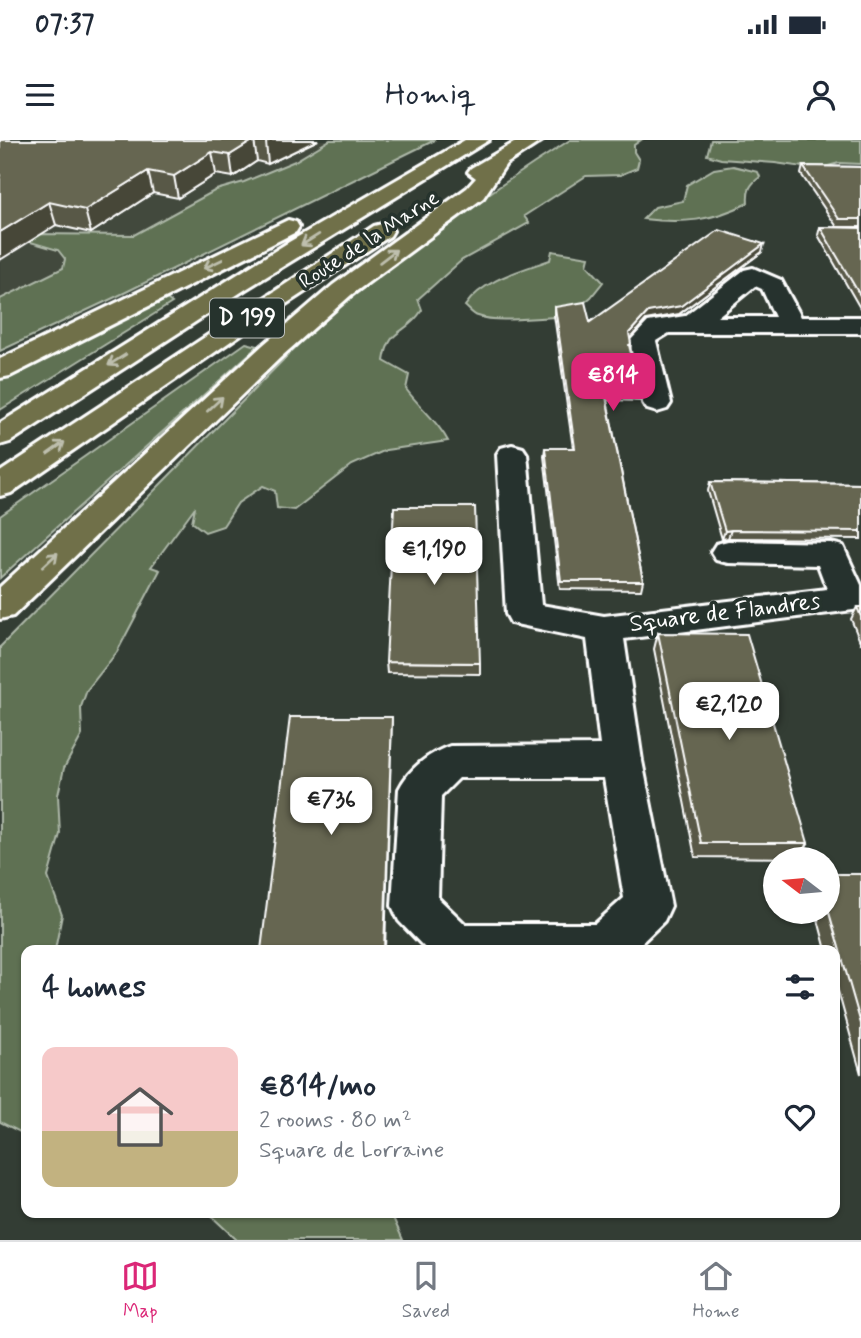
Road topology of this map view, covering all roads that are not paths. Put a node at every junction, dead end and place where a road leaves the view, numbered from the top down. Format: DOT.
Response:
graph roads {
  1 [pos="479,140"];
  2 [pos="533,140"];
  3 [pos="499,160"];
  4 [pos="410,178"];
  5 [pos="775,258"];
  6 [pos="753,275"];
  7 [pos="693,323"];
  8 [pos="792,324"];
  9 [pos="861,325"];
  10 [pos="0,370"];
  11 [pos="657,403"];
  12 [pos="0,436"];
  13 [pos="512,454"];
  14 [pos="0,486"];
  15 [pos="728,552"];
  16 [pos="854,597"];
  17 [pos="0,607"];
  18 [pos="604,629"];
  19 [pos="622,761"];
  20 [pos="454,945"];
  21 [pos="606,945"];
  1 -- 4 [label="highway, Route de la Marne / D 199"];
  2 -- 3 [label="highway, Route de la Marne / D 199"];
  14 -- 3 [label="highway, Route de la Marne / D 199, one-way"];
  17 -- 3 [label="highway, one-way"];
  4 -- 10 [label="highway, one-way"];
  4 -- 12 [label="highway, Route de la Marne / D 199, one-way"];
  5 -- 6 [label="street"];
  6 -- 7 [label="street"];
  6 -- 8 [label="street"];
  7 -- 8 [label="street"];
  7 -- 11 [label="street"];
  8 -- 9 [label="street"];
  13 -- 18 [label="street, Square de Flandres"];
  15 -- 16 [label="street, Square de Flandres"];
  16 -- 18 [label="street, Square de Flandres"];
  18 -- 19 [label="street, Square de Flandres"];
  19 -- 20 [label="street, Square de Flandres"];
  19 -- 21 [label="street, Square de Flandres"];
}
